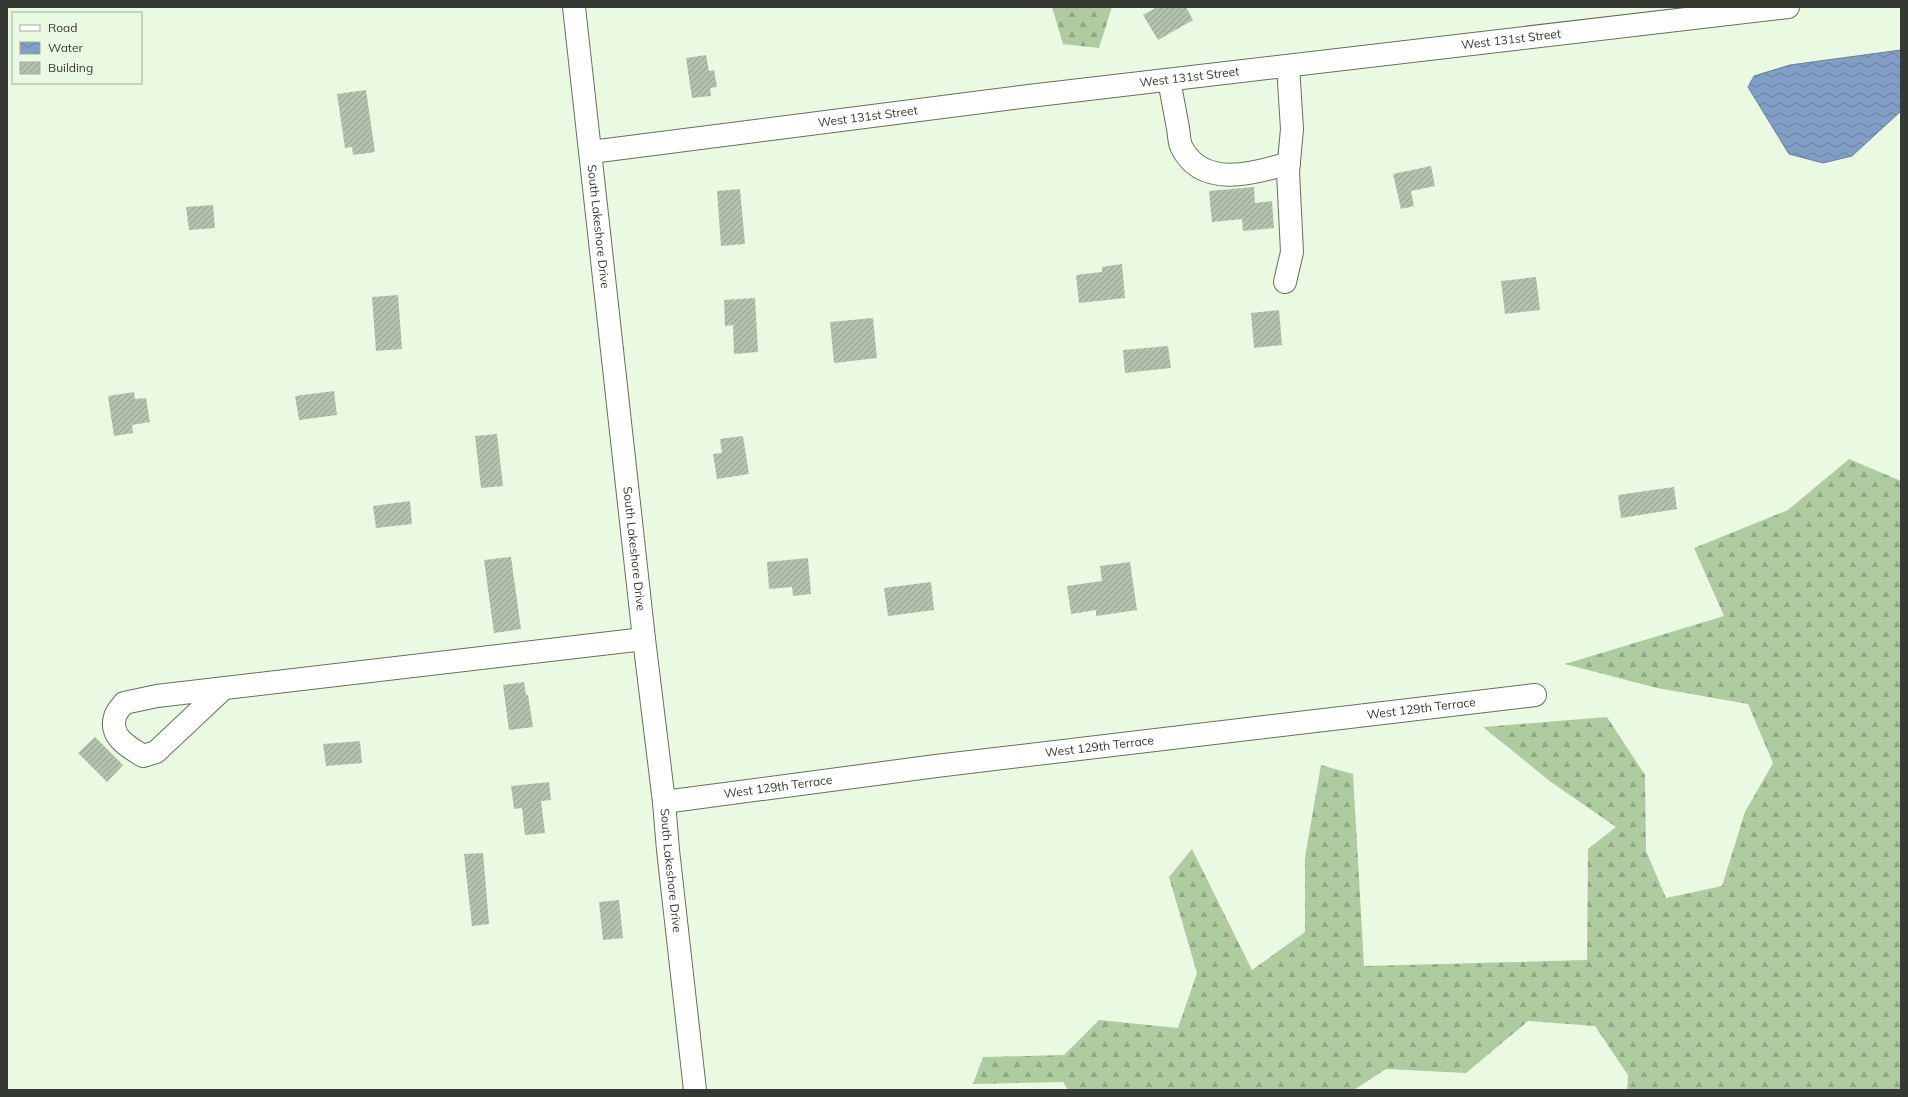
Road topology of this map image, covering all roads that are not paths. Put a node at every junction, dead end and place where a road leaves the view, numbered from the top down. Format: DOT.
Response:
graph roads {
  1 [pos="574,7"];
  2 [pos="1788,7"];
  3 [pos="1288,66"];
  4 [pos="1169,80"];
  5 [pos="590,152"];
  6 [pos="1288,163"];
  7 [pos="1285,282"];
  8 [pos="644,639"];
  9 [pos="223,689"];
  10 [pos="1535,695"];
  11 [pos="664,802"];
  12 [pos="695,1090"];
  1 -- 5 [label="street, South Lakeshore Drive"];
  2 -- 3 [label="street, West 131st Street"];
  3 -- 4 [label="street, West 131st Street"];
  3 -- 6 [label="street"];
  4 -- 5 [label="street, West 131st Street"];
  4 -- 6 [label="street"];
  5 -- 8 [label="street, South Lakeshore Drive"];
  6 -- 7 [label="street"];
  8 -- 9 [label="street"];
  8 -- 11 [label="street, South Lakeshore Drive"];
  10 -- 11 [label="street, West 129th Terrace"];
  11 -- 12 [label="street, South Lakeshore Drive"];
}
